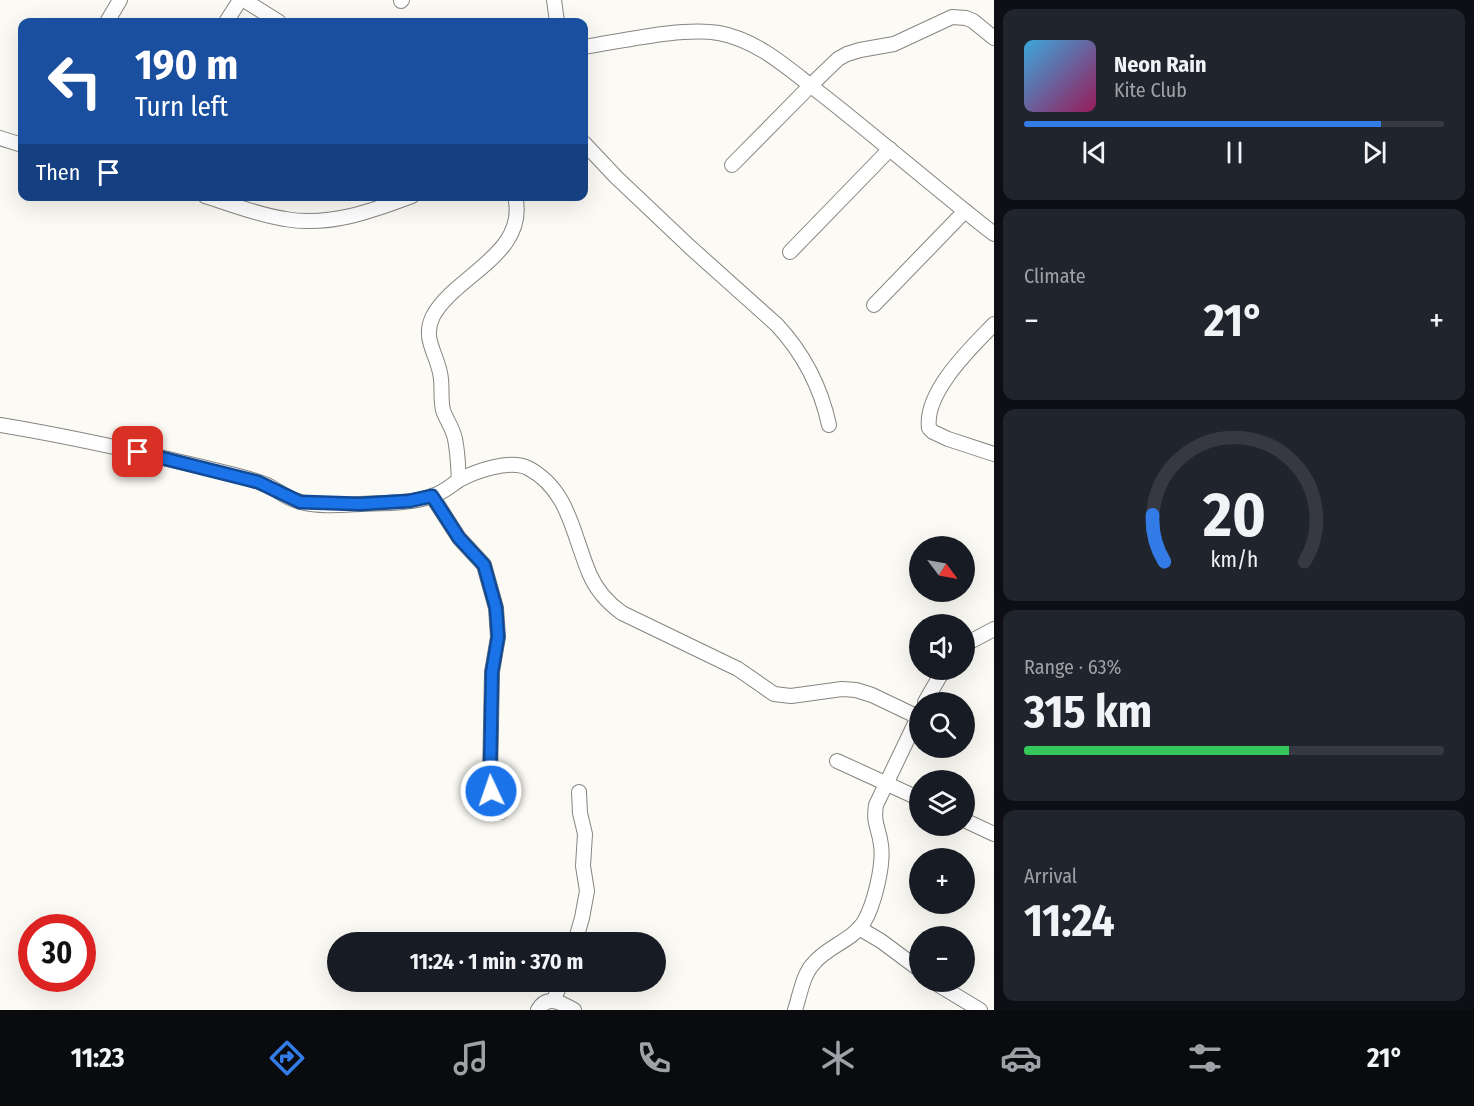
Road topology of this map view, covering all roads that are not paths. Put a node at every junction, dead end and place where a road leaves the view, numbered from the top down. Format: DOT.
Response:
graph roads {
  1 [pos="120,0"];
  2 [pos="242,0"];
  3 [pos="554,0"];
  4 [pos="109,18"];
  5 [pos="229,18"];
  6 [pos="272,18"];
  7 [pos="556,18"];
  8 [pos="994,38"];
  9 [pos="588,46"];
  10 [pos="810,86"];
  11 [pos="0,138"];
  12 [pos="18,144"];
  13 [pos="588,147"];
  14 [pos="890,148"];
  15 [pos="732,165"];
  16 [pos="221,201"];
  17 [pos="399,201"];
  18 [pos="515,201"];
  19 [pos="965,211"];
  20 [pos="994,234"];
  21 [pos="790,252"];
  22 [pos="874,305"];
  23 [pos="994,324"];
  24 [pos="0,425"];
  25 [pos="829,425"];
  26 [pos="994,454"];
  27 [pos="459,480"];
  28 [pos="432,496"];
  29 [pos="994,629"];
  30 [pos="975,639"];
  31 [pos="909,711"];
  32 [pos="909,735"];
  33 [pos="837,761"];
  34 [pos="885,784"];
  35 [pos="579,792"];
  36 [pos="909,795"];
  37 [pos="501,812"];
  38 [pos="975,825"];
  39 [pos="994,834"];
  40 [pos="860,928"];
  41 [pos="578,932"];
  42 [pos="909,962"];
  43 [pos="557,992"];
  44 [pos="951,992"];
  45 [pos="554,1000"];
  46 [pos="538,1010"];
  47 [pos="574,1010"];
  48 [pos="795,1010"];
  49 [pos="980,1010"];
  1 -- 4 [label="street"];
  2 -- 5 [label="street"];
  2 -- 6 [label="street"];
  3 -- 7 [label="street"];
  8 -- 10 [label="street"];
  9 -- 10 [label="street"];
  10 -- 14 [label="street"];
  10 -- 15 [label="street"];
  11 -- 12 [label="street"];
  13 -- 25 [label="street"];
  14 -- 19 [label="street"];
  14 -- 21 [label="street"];
  16 -- 17 [label="street"];
  18 -- 27 [label="street"];
  19 -- 20 [label="street"];
  19 -- 22 [label="street"];
  23 -- 26 [label="street"];
  24 -- 28 [label="street"];
  27 -- 28 [label="street"];
  27 -- 31 [label="street"];
  28 -- 37 [label="street"];
  29 -- 30 [label="street"];
  32 -- 34 [label="street"];
  33 -- 34 [label="street"];
  34 -- 36 [label="street"];
  34 -- 40 [label="street"];
  35 -- 41 [label="street"];
  38 -- 39 [label="street"];
  40 -- 42 [label="street"];
  40 -- 48 [label="street"];
  43 -- 45 [label="street"];
  44 -- 49 [label="street"];
  45 -- 46 [label="street"];
  45 -- 47 [label="street"];
}
